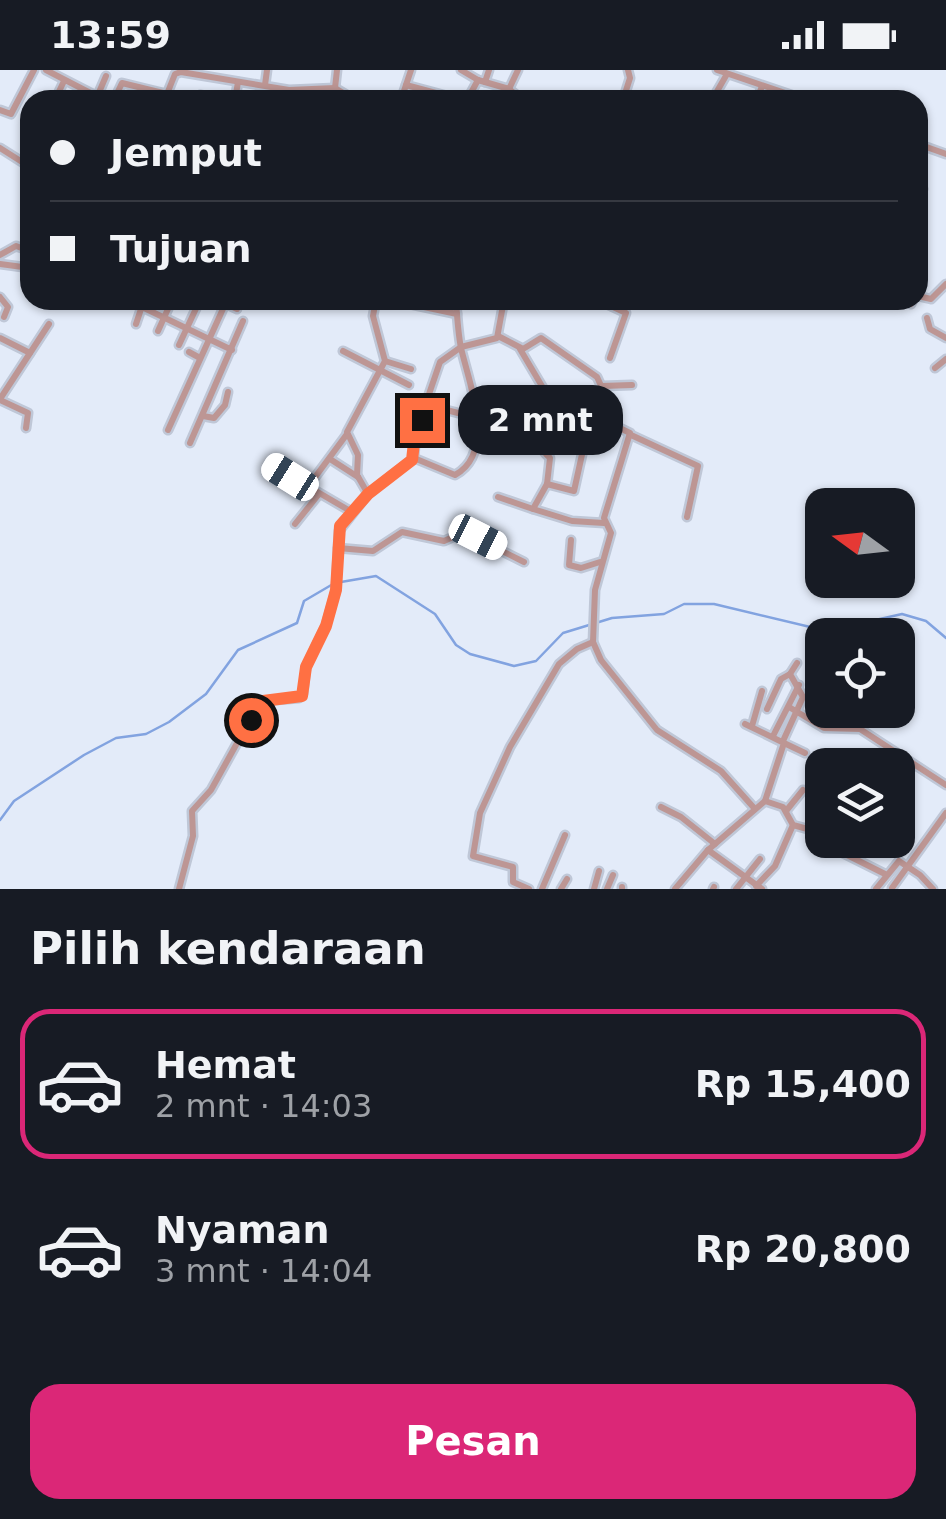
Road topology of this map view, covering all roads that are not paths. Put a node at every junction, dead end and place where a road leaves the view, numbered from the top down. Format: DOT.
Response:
graph roads {
  1 [pos="46,70"];
  2 [pos="267,70"];
  3 [pos="336,70"];
  4 [pos="411,70"];
  5 [pos="461,70"];
  6 [pos="489,70"];
  7 [pos="518,70"];
  8 [pos="717,70"];
  9 [pos="175,72"];
  10 [pos="213,74"];
  11 [pos="727,74"];
  12 [pos="106,76"];
  13 [pos="64,82"];
  14 [pos="238,82"];
  15 [pos="482,82"];
  16 [pos="406,85"];
  17 [pos="266,86"];
  18 [pos="762,86"];
  19 [pos="335,88"];
  20 [pos="508,88"];
  21 [pos="60,90"];
  22 [pos="80,90"];
  23 [pos="100,90"];
  24 [pos="119,90"];
  25 [pos="155,90"];
  26 [pos="236,90"];
  27 [pos="293,90"];
  28 [pos="312,90"];
  29 [pos="338,90"];
  30 [pos="404,90"];
  31 [pos="426,90"];
  32 [pos="474,90"];
  33 [pos="510,90"];
  34 [pos="718,90"];
  35 [pos="761,90"];
  36 [pos="775,90"];
  37 [pos="20,97"];
  38 [pos="0,110"];
  39 [pos="0,297"];
  40 [pos="141,310"];
  41 [pos="155,310"];
  42 [pos="168,310"];
  43 [pos="195,310"];
  44 [pos="220,310"];
  45 [pos="375,310"];
  46 [pos="438,310"];
  47 [pos="457,310"];
  48 [pos="502,310"];
  49 [pos="620,310"];
  50 [pos="457,314"];
  51 [pos="165,316"];
  52 [pos="4,317"];
  53 [pos="927,318"];
  54 [pos="244,321"];
  55 [pos="50,324"];
  56 [pos="136,324"];
  57 [pos="187,328"];
  58 [pos="158,331"];
  59 [pos="498,336"];
  60 [pos="0,338"];
  61 [pos="946,338"];
  62 [pos="209,339"];
  63 [pos="179,344"];
  64 [pos="461,347"];
  65 [pos="520,349"];
  66 [pos="232,350"];
  67 [pos="343,351"];
  68 [pos="189,352"];
  69 [pos="30,354"];
  70 [pos="200,358"];
  71 [pos="610,358"];
  72 [pos="946,360"];
  73 [pos="383,365"];
  74 [pos="935,368"];
  75 [pos="411,369"];
  76 [pos="632,384"];
  77 [pos="408,385"];
  78 [pos="602,386"];
  79 [pos="228,392"];
  80 [pos="549,398"];
  81 [pos="0,399"];
  82 [pos="428,405"];
  83 [pos="458,413"];
  84 [pos="203,416"];
  85 [pos="594,418"];
  86 [pos="26,428"];
  87 [pos="168,430"];
  88 [pos="348,434"];
  89 [pos="631,435"];
  90 [pos="190,443"];
  91 [pos="414,458"];
  92 [pos="330,459"];
  93 [pos="273,466"];
  94 [pos="358,477"];
  95 [pos="547,484"];
  96 [pos="307,488"];
  97 [pos="319,494"];
  98 [pos="368,494"];
  99 [pos="498,497"];
  100 [pos="532,508"];
  101 [pos="352,512"];
  102 [pos="687,517"];
  103 [pos="604,523"];
  104 [pos="295,524"];
  105 [pos="571,540"];
  106 [pos="338,548"];
  107 [pos="524,562"];
  108 [pos="601,562"];
  109 [pos="594,642"];
  110 [pos="796,663"];
  111 [pos="790,674"];
  112 [pos="799,685"];
  113 [pos="762,692"];
  114 [pos="789,707"];
  115 [pos="767,709"];
  116 [pos="798,713"];
  117 [pos="773,736"];
  118 [pos="784,742"];
  119 [pos="805,754"];
  120 [pos="946,785"];
  121 [pos="802,790"];
  122 [pos="765,801"];
  123 [pos="661,808"];
  124 [pos="754,809"];
  125 [pos="786,811"];
  126 [pos="946,813"];
  127 [pos="793,825"];
  128 [pos="805,828"];
  129 [pos="565,835"];
  130 [pos="715,844"];
  131 [pos="708,850"];
  132 [pos="854,858"];
  133 [pos="760,859"];
  134 [pos="908,866"];
  135 [pos="599,870"];
  136 [pos="886,874"];
  137 [pos="613,875"];
  138 [pos="744,878"];
  139 [pos="567,879"];
  140 [pos="759,888"];
  141 [pos="892,888"];
  142 [pos="179,889"];
  143 [pos="529,889"];
  144 [pos="542,889"];
  145 [pos="561,889"];
  146 [pos="594,889"];
  147 [pos="607,889"];
  148 [pos="675,889"];
  149 [pos="736,889"];
  150 [pos="876,889"];
  151 [pos="933,889"];
  1 -- 13 [label="street"];
  2 -- 17 [label="street"];
  3 -- 19 [label="street"];
  4 -- 16 [label="street"];
  5 -- 15 [label="street"];
  6 -- 15 [label="street"];
  7 -- 20 [label="street"];
  8 -- 11 [label="street"];
  9 -- 10 [label="street"];
  10 -- 14 [label="street"];
  11 -- 18 [label="street"];
  11 -- 34 [label="street"];
  12 -- 23 [label="street"];
  13 -- 21 [label="street"];
  13 -- 22 [label="street"];
  14 -- 17 [label="street"];
  14 -- 26 [label="street"];
  15 -- 20 [label="street"];
  15 -- 32 [label="street"];
  16 -- 30 [label="street"];
  16 -- 31 [label="street"];
  17 -- 27 [label="street"];
  18 -- 35 [label="street"];
  18 -- 36 [label="street"];
  19 -- 28 [label="street"];
  19 -- 29 [label="street"];
  20 -- 33 [label="street"];
  24 -- 25 [label="street"];
  37 -- 38 [label="street"];
  39 -- 52 [label="street"];
  40 -- 56 [label="street"];
  41 -- 51 [label="street"];
  42 -- 51 [label="street"];
  43 -- 57 [label="street"];
  44 -- 62 [label="street"];
  45 -- 73 [label="street"];
  46 -- 50 [label="street"];
  47 -- 50 [label="street"];
  48 -- 59 [label="street"];
  49 -- 71 [label="street"];
  50 -- 64 [label="street"];
  51 -- 57 [label="street"];
  51 -- 58 [label="street"];
  53 -- 61 [label="street"];
  54 -- 66 [label="street"];
  55 -- 69 [label="street"];
  57 -- 62 [label="street"];
  57 -- 63 [label="street"];
  59 -- 64 [label="street"];
  59 -- 65 [label="street"];
  60 -- 69 [label="street"];
  62 -- 66 [label="street"];
  62 -- 70 [label="street"];
  64 -- 82 [label="street"];
  64 -- 91 [label="street"];
  65 -- 78 [label="street"];
  65 -- 80 [label="street"];
  66 -- 84 [label="street"];
  67 -- 73 [label="street"];
  68 -- 70 [label="street"];
  69 -- 81 [label="street"];
  70 -- 87 [label="street"];
  72 -- 74 [label="street"];
  73 -- 75 [label="street"];
  73 -- 77 [label="street"];
  73 -- 88 [label="street"];
  76 -- 78 [label="street"];
  78 -- 85 [label="street"];
  79 -- 84 [label="street"];
  80 -- 85 [label="street"];
  80 -- 95 [label="street"];
  81 -- 86 [label="street"];
  82 -- 83 [label="street"];
  82 -- 91 [label="street"];
  84 -- 90 [label="street"];
  85 -- 89 [label="street"];
  85 -- 95 [label="street"];
  88 -- 92 [label="street"];
  88 -- 94 [label="street"];
  89 -- 102 [label="street"];
  89 -- 103 [label="street"];
  91 -- 98 [label="street"];
  92 -- 94 [label="street"];
  92 -- 96 [label="street"];
  93 -- 96 [label="street"];
  94 -- 98 [label="street"];
  95 -- 100 [label="street"];
  96 -- 97 [label="street"];
  97 -- 101 [label="street"];
  97 -- 104 [label="street"];
  98 -- 101 [label="street"];
  99 -- 100 [label="street"];
  100 -- 103 [label="street"];
  101 -- 106 [label="street"];
  103 -- 108 [label="street"];
  105 -- 108 [label="street"];
  106 -- 107 [label="street"];
  106 -- 142 [label="street"];
  108 -- 109 [label="street"];
  109 -- 124 [label="street"];
  109 -- 143 [label="street"];
  110 -- 111 [label="street"];
  111 -- 112 [label="street"];
  111 -- 115 [label="street"];
  112 -- 114 [label="street"];
  112 -- 116 [label="street"];
  113 -- 117 [label="street"];
  114 -- 116 [label="street"];
  114 -- 117 [label="street"];
  116 -- 118 [label="street"];
  116 -- 120 [label="street"];
  117 -- 118 [label="street"];
  118 -- 119 [label="street"];
  118 -- 122 [label="street"];
  121 -- 125 [label="street"];
  122 -- 124 [label="street"];
  122 -- 125 [label="street"];
  123 -- 130 [label="street"];
  124 -- 130 [label="street"];
  125 -- 127 [label="street"];
  126 -- 134 [label="street"];
  127 -- 128 [label="street"];
  127 -- 140 [label="street"];
  129 -- 144 [label="street"];
  130 -- 131 [label="street"];
  131 -- 138 [label="street"];
  131 -- 148 [label="street"];
  132 -- 136 [label="street"];
  133 -- 138 [label="street"];
  134 -- 136 [label="street"];
  134 -- 141 [label="street"];
  134 -- 151 [label="street"];
  135 -- 146 [label="street"];
  136 -- 150 [label="street"];
  137 -- 147 [label="street"];
  138 -- 140 [label="street"];
  138 -- 149 [label="street"];
  139 -- 145 [label="street"];
}
